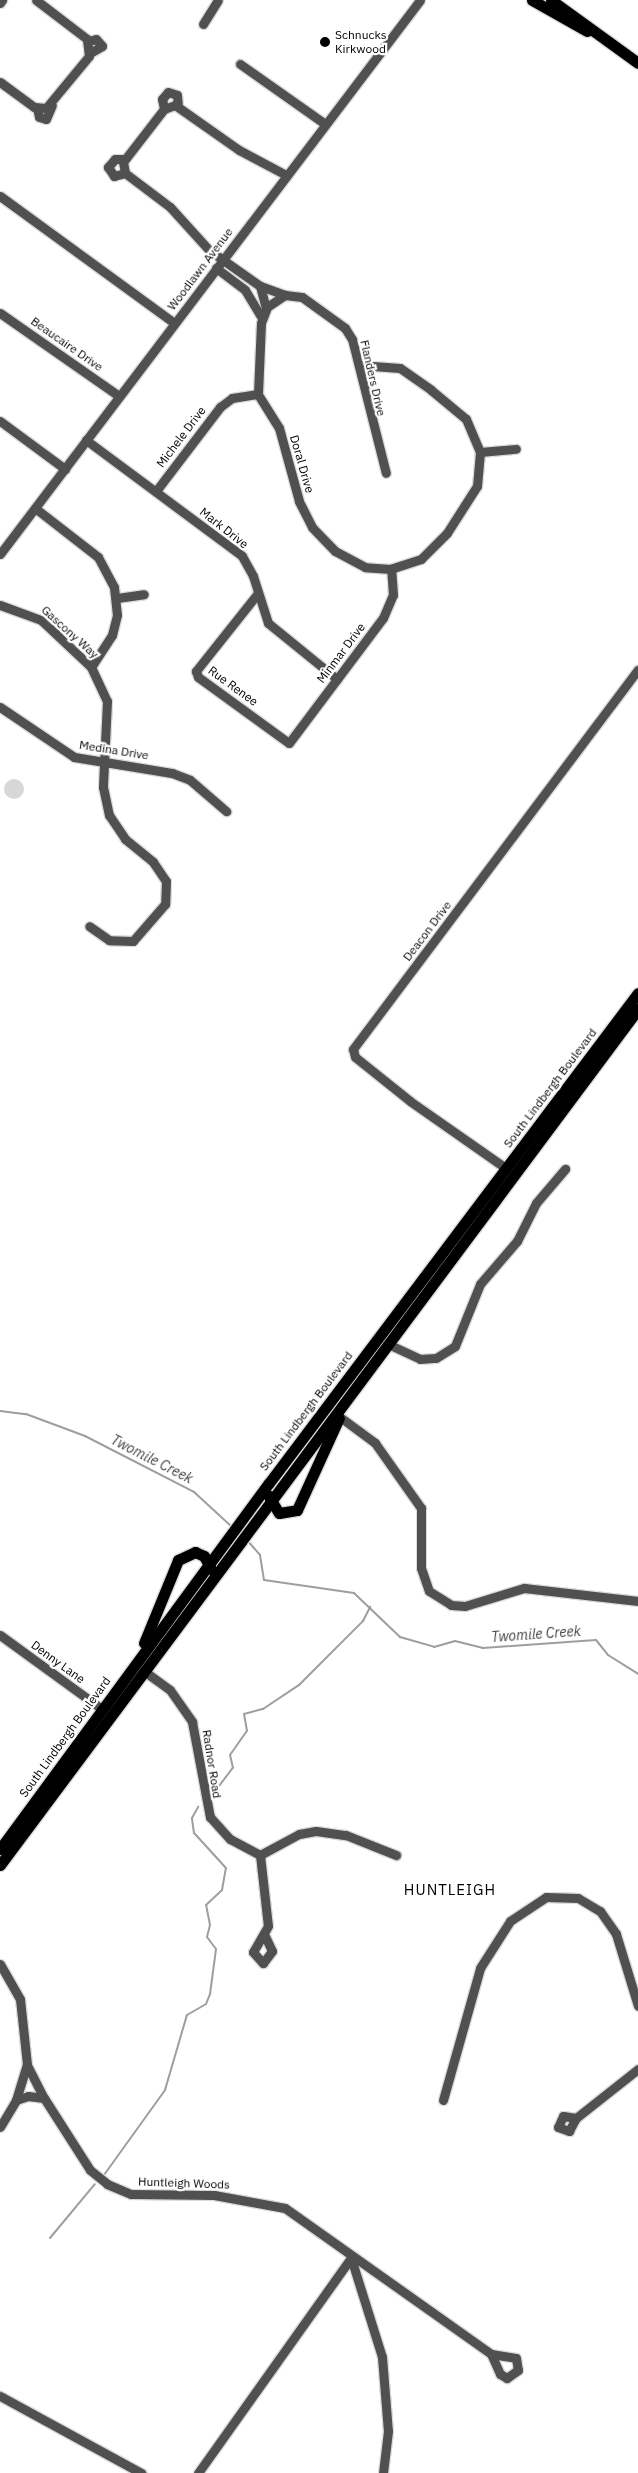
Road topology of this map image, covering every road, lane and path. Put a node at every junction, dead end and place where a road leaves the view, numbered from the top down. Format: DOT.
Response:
graph roads {
  1 [pos="36,0"];
  2 [pos="218,0"];
  3 [pos="420,0"];
  4 [pos="532,0"];
  5 [pos="551,0"];
  6 [pos="203,24"];
  7 [pos="591,32"];
  8 [pos="638,63"];
  9 [pos="240,64"];
  10 [pos="0,82"];
  11 [pos="178,106"];
  12 [pos="164,108"];
  13 [pos="325,124"];
  14 [pos="125,158"];
  15 [pos="125,173"];
  16 [pos="286,175"];
  17 [pos="0,196"];
  18 [pos="222,260"];
  19 [pos="216,268"];
  20 [pos="260,286"];
  21 [pos="285,295"];
  22 [pos="266,308"];
  23 [pos="0,312"];
  24 [pos="262,318"];
  25 [pos="174,323"];
  26 [pos="359,365"];
  27 [pos="258,394"];
  28 [pos="120,396"];
  29 [pos="0,421"];
  30 [pos="86,440"];
  31 [pos="516,449"];
  32 [pos="480,452"];
  33 [pos="65,469"];
  34 [pos="386,473"];
  35 [pos="156,492"];
  36 [pos="35,508"];
  37 [pos="0,554"];
  38 [pos="391,569"];
  39 [pos="258,593"];
  40 [pos="144,594"];
  41 [pos="116,598"];
  42 [pos="0,604"];
  43 [pos="91,667"];
  44 [pos="638,670"];
  45 [pos="338,679"];
  46 [pos="0,707"];
  47 [pos="289,743"];
  48 [pos="107,763"];
  49 [pos="226,811"];
  50 [pos="89,926"];
  51 [pos="638,993"];
  52 [pos="638,1009"];
  53 [pos="507,1169"];
  54 [pos="565,1169"];
  55 [pos="388,1344"];
  56 [pos="345,1400"];
  57 [pos="340,1417"];
  58 [pos="268,1483"];
  59 [pos="270,1502"];
  60 [pos="209,1563"];
  61 [pos="210,1582"];
  62 [pos="638,1601"];
  63 [pos="0,1635"];
  64 [pos="137,1660"];
  65 [pos="144,1671"];
  66 [pos="102,1709"];
  67 [pos="0,1849"];
  68 [pos="260,1855"];
  69 [pos="396,1855"];
  70 [pos="0,1864"];
  71 [pos="265,1936"];
  72 [pos="0,1964"];
  73 [pos="638,2006"];
  74 [pos="27,2065"];
  75 [pos="638,2069"];
  76 [pos="44,2098"];
  77 [pos="16,2100"];
  78 [pos="443,2100"];
  79 [pos="576,2118"];
  80 [pos="0,2127"];
  81 [pos="351,2258"];
  82 [pos="491,2354"];
  83 [pos="0,2396"];
  84 [pos="141,2473"];
  85 [pos="198,2473"];
  86 [pos="383,2473"];
  1 -- 10 [label="street"];
  2 -- 6 [label="street"];
  3 -- 13 [label="street, Woodlawn Avenue"];
  4 -- 7 [label="main road"];
  5 -- 7 [label="main road"];
  7 -- 8 [label="main road"];
  9 -- 13 [label="street"];
  11 -- 12 [label="street"];
  11 -- 12 [label="street"];
  11 -- 16 [label="street"];
  12 -- 14 [label="street"];
  13 -- 16 [label="street, Woodlawn Avenue"];
  14 -- 15 [label="street"];
  14 -- 15 [label="street, Flanders Drive"];
  15 -- 18 [label="street, Flanders Drive"];
  16 -- 18 [label="street, Woodlawn Avenue"];
  17 -- 25 [label="street"];
  18 -- 19 [label="street, Woodlawn Avenue"];
  18 -- 20 [label="street, Flanders Drive"];
  19 -- 24 [label="street"];
  19 -- 25 [label="street, Woodlawn Avenue"];
  20 -- 21 [label="street, Flanders Drive"];
  20 -- 22 [label="street"];
  21 -- 22 [label="street"];
  21 -- 26 [label="street, Flanders Drive"];
  22 -- 24 [label="street"];
  23 -- 28 [label="street, Beaucaire Drive"];
  24 -- 27 [label="street"];
  25 -- 28 [label="street, Woodlawn Avenue"];
  26 -- 32 [label="street"];
  26 -- 34 [label="street, Flanders Drive"];
  27 -- 35 [label="street, Michele Drive"];
  27 -- 38 [label="street, Doral Drive"];
  28 -- 30 [label="street, Woodlawn Avenue"];
  29 -- 33 [label="street"];
  30 -- 33 [label="street, Woodlawn Avenue"];
  30 -- 35 [label="street, Mark Drive"];
  31 -- 32 [label="street"];
  32 -- 38 [label="street"];
  33 -- 36 [label="street, Woodlawn Avenue"];
  35 -- 39 [label="street, Mark Drive"];
  36 -- 37 [label="street, Woodlawn Avenue"];
  36 -- 41 [label="street"];
  38 -- 45 [label="street, Minmar Drive"];
  39 -- 45 [label="street, Mark Drive"];
  39 -- 47 [label="street, Rue Renee"];
  40 -- 41 [label="street"];
  41 -- 43 [label="street"];
  42 -- 43 [label="street, Gascony Way"];
  43 -- 48 [label="street, Gascony Way"];
  44 -- 53 [label="street, Deacon Drive"];
  45 -- 47 [label="street, Minmar Drive"];
  46 -- 48 [label="street, Medina Drive"];
  48 -- 49 [label="street, Medina Drive"];
  48 -- 50 [label="street, Gascony Way"];
  51 -- 53 [label="main road, South Lindbergh Boulevard"];
  52 -- 55 [label="main road, South Lindbergh Boulevard"];
  53 -- 58 [label="main road, South Lindbergh Boulevard"];
  54 -- 55 [label="street"];
  55 -- 56 [label="main road, South Lindbergh Boulevard"];
  56 -- 57 [label="main road"];
  56 -- 59 [label="main road, South Lindbergh Boulevard"];
  57 -- 59 [label="main road"];
  57 -- 62 [label="street"];
  58 -- 59 [label="main road"];
  58 -- 60 [label="main road, South Lindbergh Boulevard"];
  59 -- 61 [label="main road, South Lindbergh Boulevard"];
  60 -- 61 [label="main road"];
  60 -- 64 [label="main road, South Lindbergh Boulevard"];
  60 -- 64 [label="main road"];
  61 -- 65 [label="main road, South Lindbergh Boulevard"];
  63 -- 66 [label="street, Denny Lane"];
  64 -- 66 [label="main road, South Lindbergh Boulevard"];
  65 -- 68 [label="street, Radnor Road"];
  65 -- 70 [label="main road, South Lindbergh Boulevard"];
  66 -- 67 [label="main road, South Lindbergh Boulevard"];
  68 -- 69 [label="street"];
  68 -- 71 [label="street"];
  72 -- 74 [label="street, Huntleigh Woods"];
  73 -- 78 [label="street"];
  74 -- 76 [label="street, Huntleigh Woods"];
  74 -- 77 [label="street, Huntleigh Woods"];
  75 -- 79 [label="street"];
  76 -- 77 [label="street"];
  76 -- 81 [label="street, Huntleigh Woods"];
  77 -- 80 [label="street, Huntleigh Woods"];
  81 -- 82 [label="street, Huntleigh Woods"];
  81 -- 85 [label="street"];
  81 -- 86 [label="street"];
  83 -- 84 [label="street"];
}
